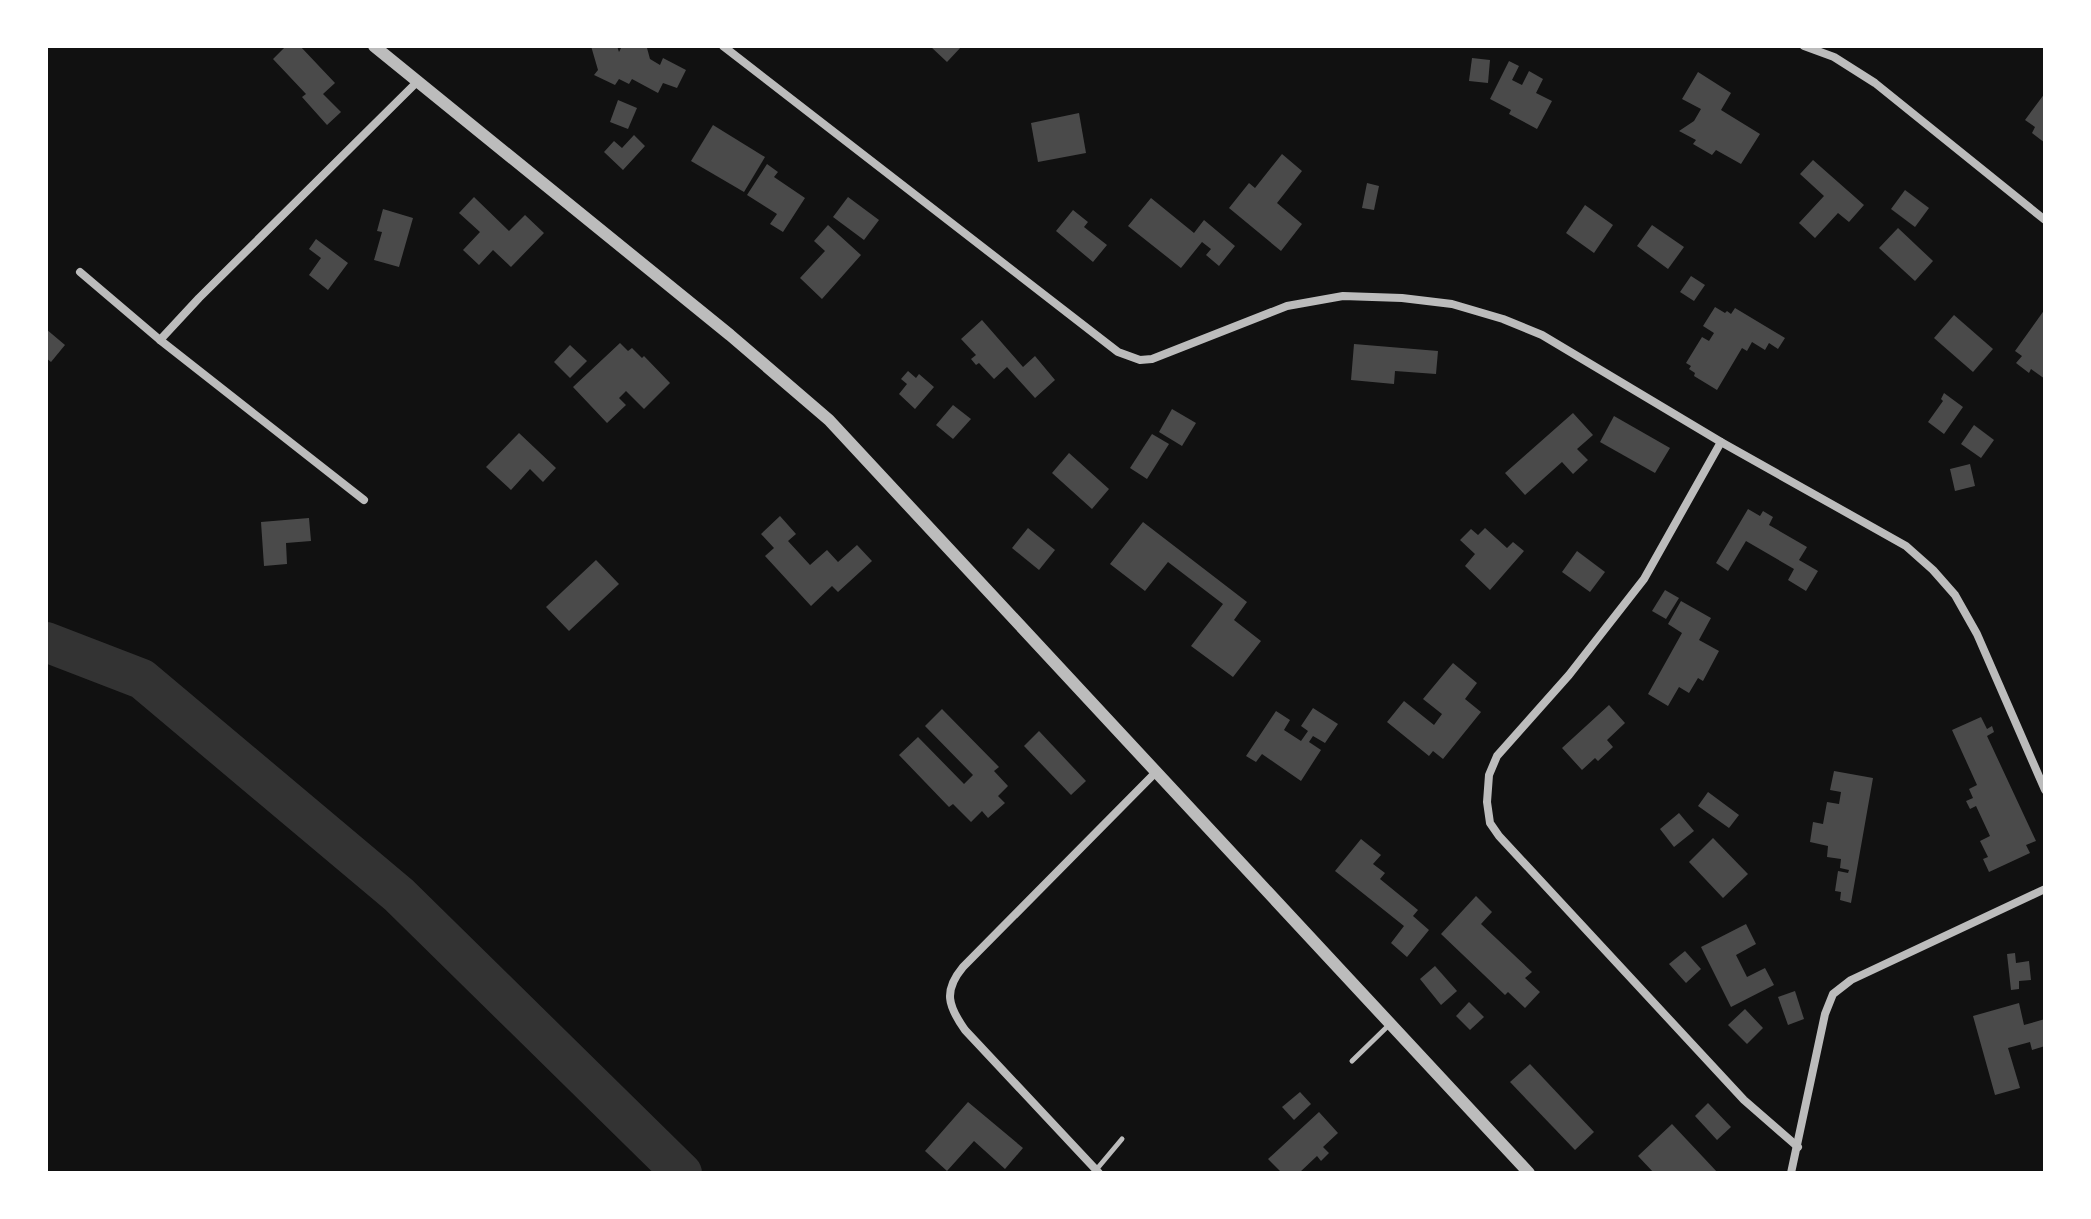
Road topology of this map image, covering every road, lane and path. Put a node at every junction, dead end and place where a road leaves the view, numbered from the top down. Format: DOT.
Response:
graph roads {
  1 [pos="374,46"];
  2 [pos="723,46"];
  3 [pos="1804,46"];
  4 [pos="418,81"];
  5 [pos="2043,215"];
  6 [pos="80,272"];
  7 [pos="160,340"];
  8 [pos="1721,442"];
  9 [pos="364,500"];
  10 [pos="1157,771"];
  11 [pos="2045,790"];
  12 [pos="2045,889"];
  13 [pos="1390,1024"];
  14 [pos="1352,1061"];
  15 [pos="1122,1139"];
  16 [pos="1798,1147"];
  17 [pos="1098,1172"];
  18 [pos="1529,1173"];
  19 [pos="1791,1173"];
  1 -- 4 [label="street"];
  2 -- 8 [label="street"];
  3 -- 5 [label="street"];
  4 -- 7 [label="street"];
  4 -- 10 [label="street"];
  6 -- 7 [label="street"];
  7 -- 9 [label="street"];
  8 -- 11 [label="street"];
  8 -- 16 [label="street"];
  10 -- 13 [label="street"];
  10 -- 17 [label="street"];
  12 -- 16 [label="street"];
  13 -- 14 [label="lane"];
  13 -- 18 [label="street"];
  15 -- 17 [label="lane"];
  16 -- 19 [label="street"];
}
